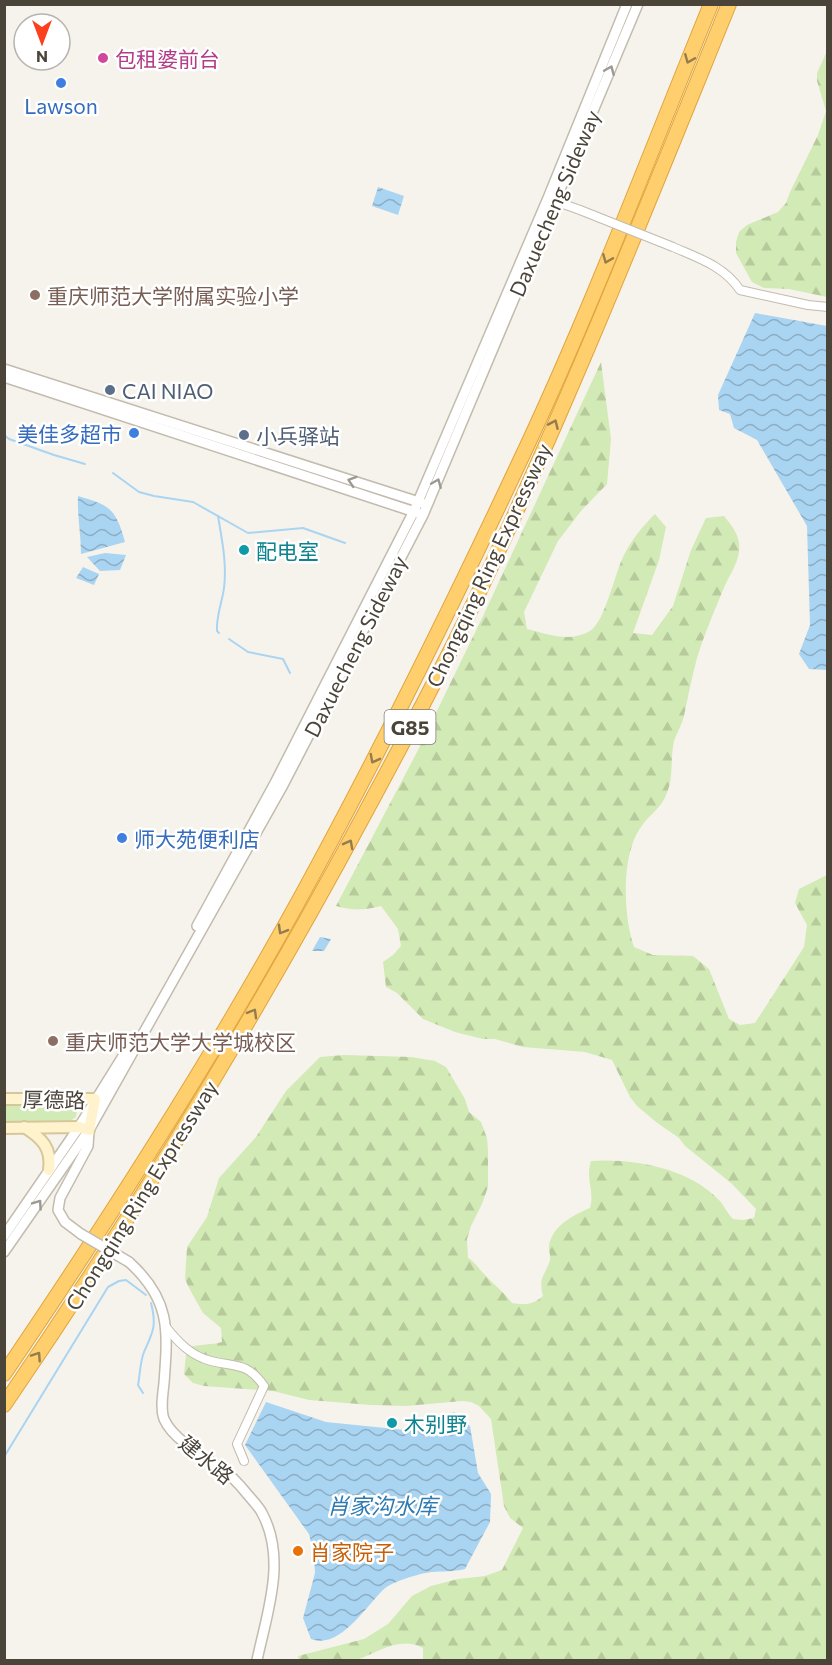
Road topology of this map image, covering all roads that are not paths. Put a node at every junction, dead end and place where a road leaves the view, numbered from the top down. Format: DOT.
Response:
graph roads {
  1 [pos="627,4"];
  2 [pos="638,4"];
  3 [pos="711,4"];
  4 [pos="729,4"];
  5 [pos="551,199"];
  6 [pos="828,307"];
  7 [pos="4,369"];
  8 [pos="4,377"];
  9 [pos="421,508"];
  10 [pos="4,1099"];
  11 [pos="95,1099"];
  12 [pos="23,1126"];
  13 [pos="4,1128"];
  14 [pos="84,1128"];
  15 [pos="49,1170"];
  16 [pos="4,1236"];
  17 [pos="4,1252"];
  18 [pos="166,1327"];
  19 [pos="4,1374"];
  20 [pos="4,1405"];
  21 [pos="244,1461"];
  22 [pos="256,1660"];
  1 -- 5 [label="street, Daxuecheng Sideway"];
  5 -- 2 [label="street, Daxuecheng Sideway, one-way"];
  3 -- 19 [label="highway, Chongqing Ring Expressway / G85, one-way"];
  20 -- 4 [label="highway, Chongqing Ring Expressway / G85, one-way"];
  5 -- 6 [label="street, bridge"];
  5 -- 9 [label="street, Daxuecheng Sideway"];
  9 -- 7 [label="street, one-way"];
  8 -- 9 [label="street"];
  9 -- 11 [label="street, Daxuecheng Sideway"];
  9 -- 14 [label="street, Daxuecheng Sideway"];
  10 -- 11 [label="main road, 厚德路"];
  11 -- 14 [label="main road, 厚德路"];
  12 -- 13 [label="main road, 厚德路"];
  12 -- 14 [label="main road, 厚德路"];
  12 -- 15 [label="main road"];
  14 -- 15 [label="street, Daxuecheng Sideway"];
  17 -- 14 [label="street, Daxuecheng Sideway, one-way"];
  14 -- 18 [label="street, 建水路, bridge"];
  15 -- 16 [label="street, Daxuecheng Sideway"];
  18 -- 21 [label="street"];
  18 -- 22 [label="street, 建水路"];
}
